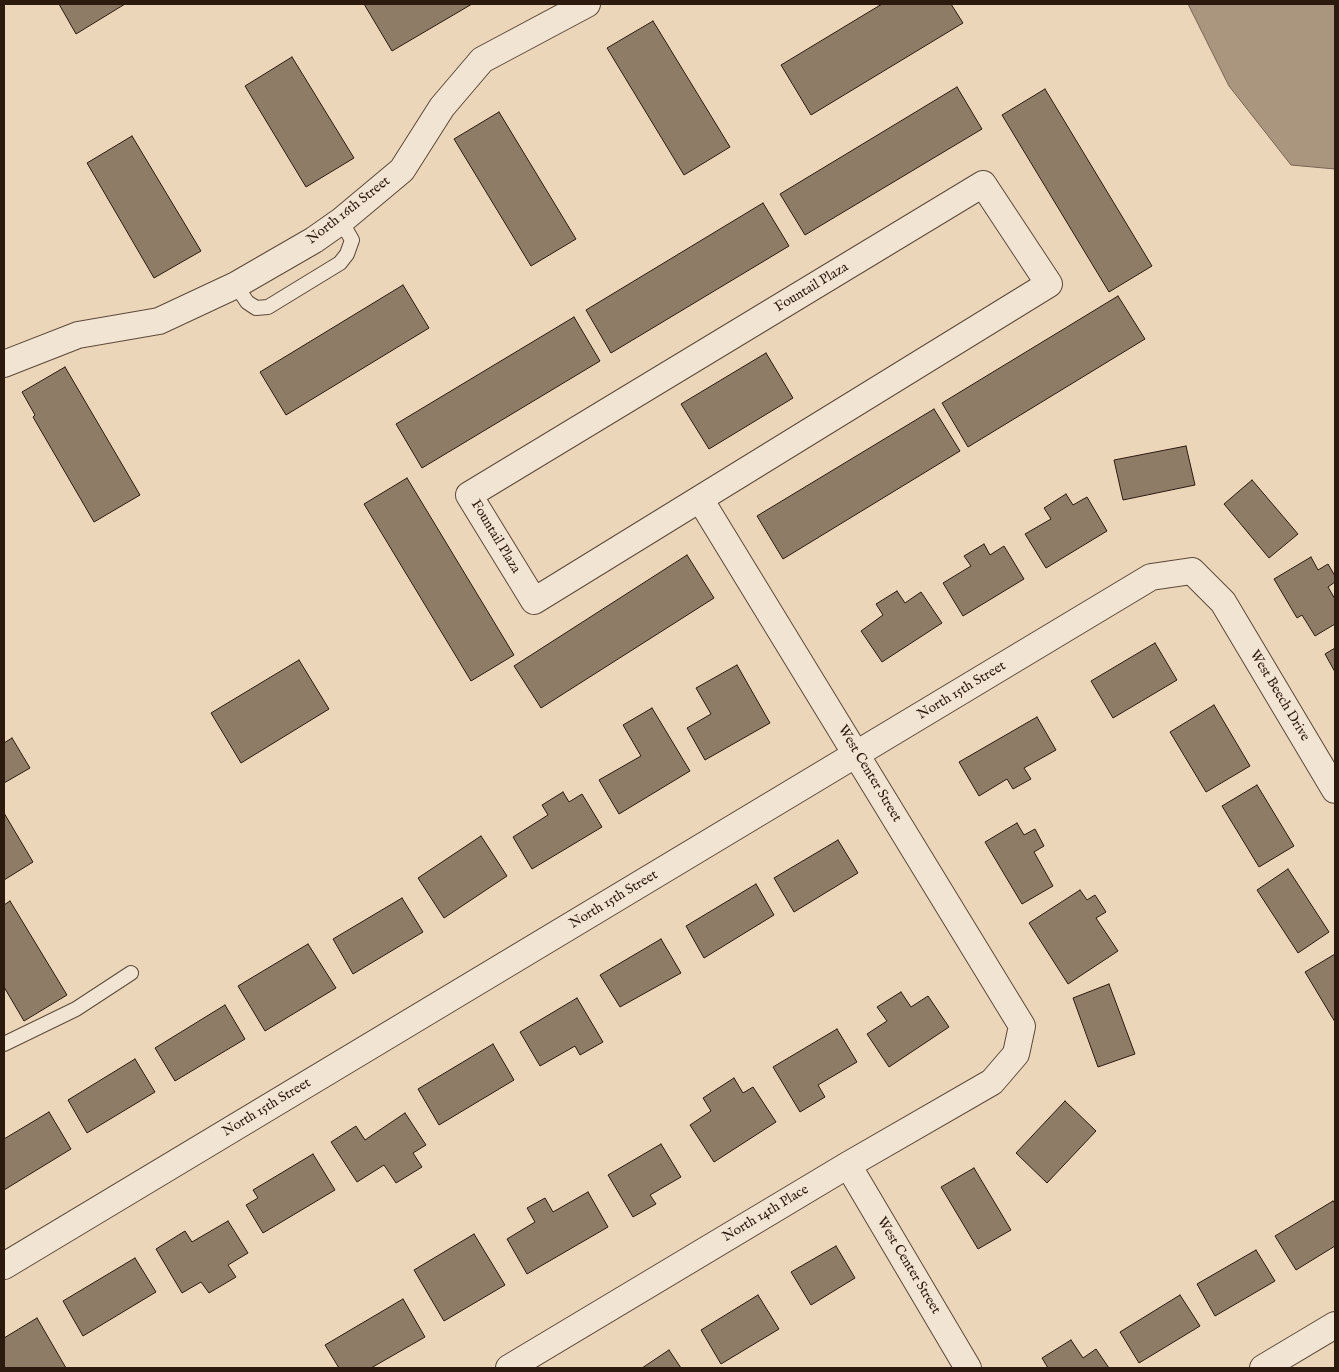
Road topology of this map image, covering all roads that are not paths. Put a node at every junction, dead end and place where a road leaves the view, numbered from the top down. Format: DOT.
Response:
graph roads {
  1 [pos="587,4"];
  2 [pos="341,221"];
  3 [pos="236,285"];
  4 [pos="4,364"];
  5 [pos="700,499"];
  6 [pos="1223,602"];
  7 [pos="857,755"];
  8 [pos="1335,790"];
  9 [pos="131,973"];
  10 [pos="4,1044"];
  11 [pos="1016,1054"];
  12 [pos="848,1165"];
  13 [pos="4,1266"];
  14 [pos="1335,1325"];
  15 [pos="509,1368"];
  16 [pos="968,1368"];
  17 [pos="1263,1368"];
  1 -- 2 [label="street, North 16th Street"];
  2 -- 3 [label="street, North 16th Street"];
  2 -- 3 [label="lane"];
  3 -- 4 [label="street, North 16th Street"];
  5 -- 5 [label="street, Fountail Plaza"];
  5 -- 7 [label="street, West Center Street"];
  6 -- 7 [label="street, North 15th Street"];
  6 -- 8 [label="street, West Beech Drive"];
  7 -- 11 [label="street, West Center Street"];
  7 -- 13 [label="street, North 15th Street"];
  9 -- 10 [label="lane"];
  11 -- 12 [label="street, North 14th Place"];
  12 -- 15 [label="street, North 14th Place"];
  12 -- 16 [label="street, West Center Street"];
  14 -- 17 [label="street"];
}
